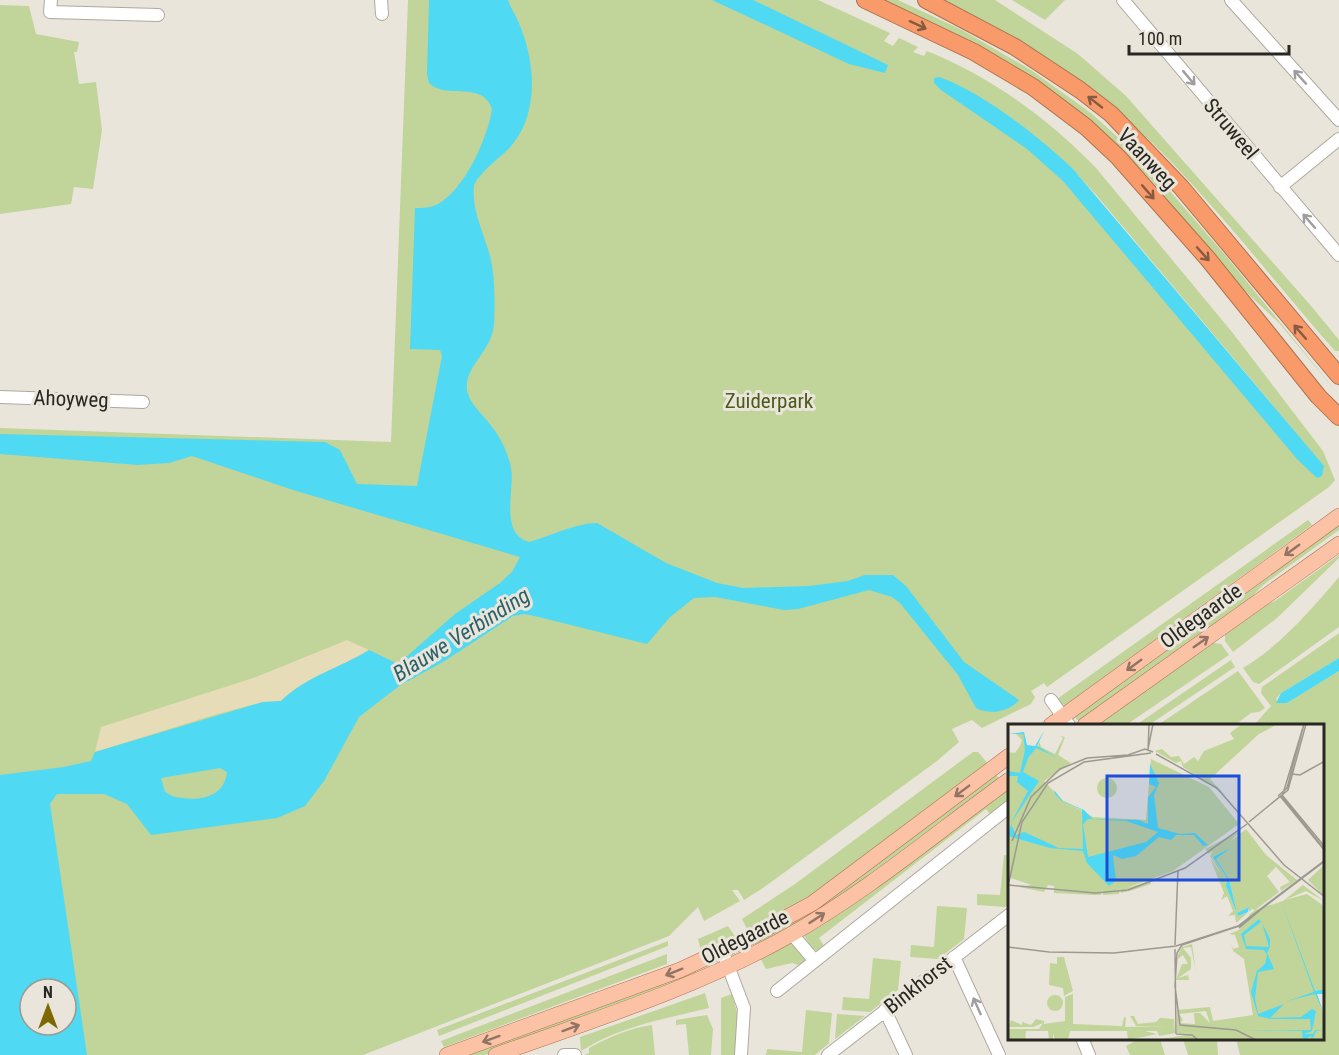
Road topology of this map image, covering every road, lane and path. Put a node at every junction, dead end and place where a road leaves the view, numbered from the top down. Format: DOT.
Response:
graph roads {
  1 [pos="51,0"];
  2 [pos="381,0"];
  3 [pos="865,0"];
  4 [pos="926,0"];
  5 [pos="1231,0"];
  6 [pos="1124,1"];
  7 [pos="382,14"];
  8 [pos="158,15"];
  9 [pos="1339,120"];
  10 [pos="1339,139"];
  11 [pos="1280,187"];
  12 [pos="1339,255"];
  13 [pos="1339,376"];
  14 [pos="1318,396"];
  15 [pos="0,397"];
  16 [pos="143,402"];
  17 [pos="1339,417"];
  18 [pos="1339,429"];
  19 [pos="1339,516"];
  20 [pos="1339,544"];
  21 [pos="1051,700"];
  22 [pos="1061,722"];
  23 [pos="1086,724"];
  24 [pos="1008,757"];
  25 [pos="1008,781"];
  26 [pos="1008,808"];
  27 [pos="1008,916"];
  28 [pos="792,934"];
  29 [pos="722,951"];
  30 [pos="954,957"];
  31 [pos="814,960"];
  32 [pos="729,966"];
  33 [pos="777,991"];
  34 [pos="885,1010"];
  35 [pos="1083,1040"];
  36 [pos="447,1055"];
  37 [pos="496,1055"];
  38 [pos="741,1055"];
  39 [pos="828,1055"];
  40 [pos="906,1055"];
  41 [pos="999,1055"];
  42 [pos="1089,1055"];
  1 -- 8 [label="street"];
  2 -- 7 [label="street"];
  3 -- 14 [label="highway, Vaanweg, one-way"];
  13 -- 4 [label="highway, Vaanweg, one-way"];
  9 -- 5 [label="street, one-way"];
  6 -- 11 [label="street, Struweel, one-way"];
  10 -- 11 [label="street"];
  12 -- 11 [label="street, Struweel, one-way"];
  14 -- 17 [label="highway, Vaanweg"];
  14 -- 18 [label="highway"];
  15 -- 16 [label="street, Ahoyweg"];
  19 -- 22 [label="main road, Oldegaarde, one-way"];
  23 -- 20 [label="main road, Oldegaarde, one-way"];
  21 -- 22 [label="street, Oldegaarde"];
  24 -- 29 [label="main road, Oldegaarde, one-way"];
  28 -- 25 [label="main road, Oldegaarde, one-way"];
  26 -- 31 [label="street"];
  27 -- 30 [label="street, Binkhorst"];
  28 -- 31 [label="street, Oldegaarde"];
  28 -- 32 [label="main road, Oldegaarde"];
  29 -- 32 [label="street"];
  29 -- 36 [label="main road, Oldegaarde, one-way"];
  30 -- 34 [label="street, Binkhorst"];
  41 -- 30 [label="street, one-way"];
  31 -- 33 [label="street"];
  37 -- 32 [label="main road, Oldegaarde, one-way"];
  32 -- 38 [label="street"];
  34 -- 39 [label="street, Binkhorst"];
  34 -- 40 [label="street"];
  35 -- 42 [label="street"];
}
